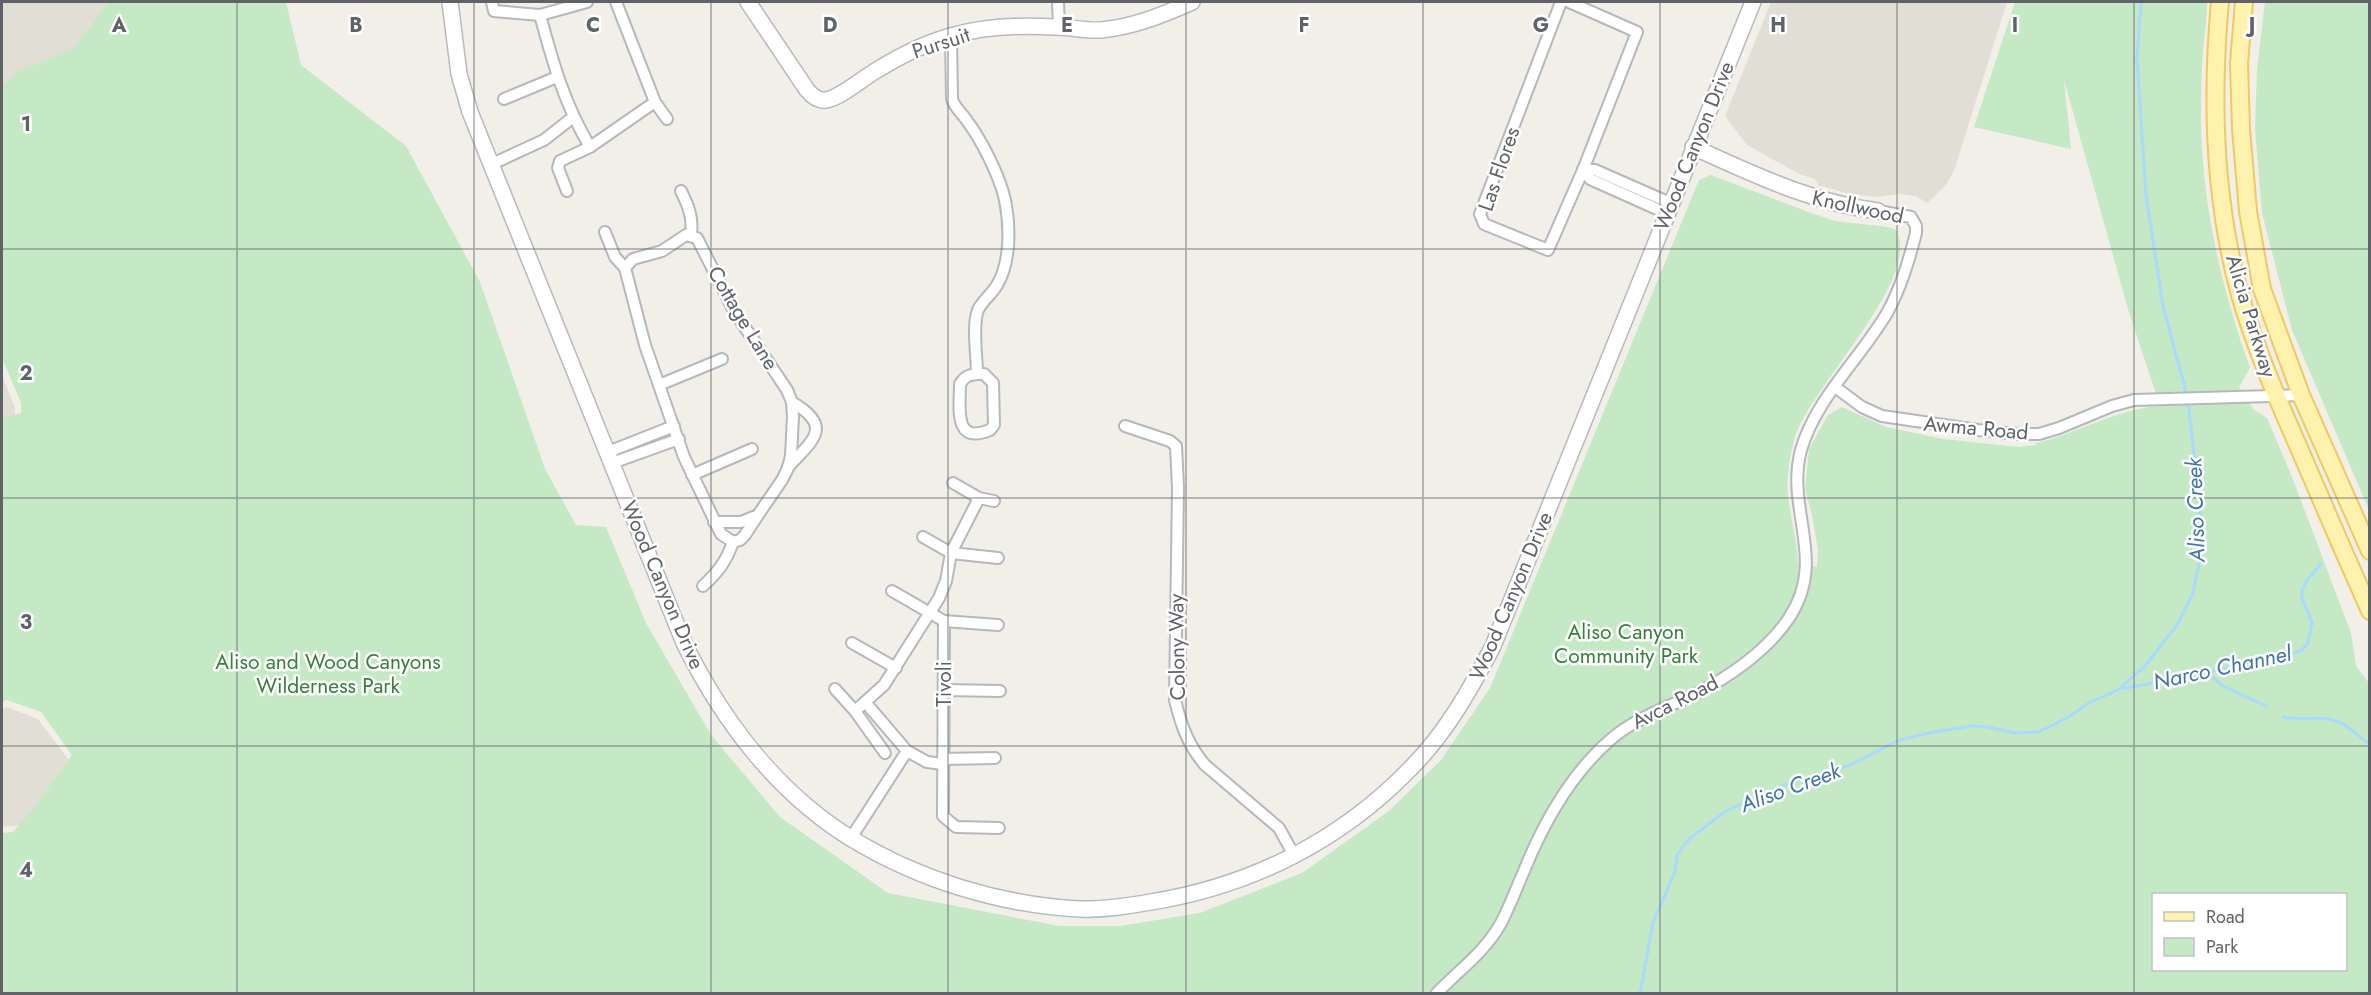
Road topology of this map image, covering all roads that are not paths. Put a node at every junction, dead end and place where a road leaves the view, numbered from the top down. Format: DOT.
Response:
graph roads {
  1 [pos="450,2"];
  2 [pos="492,2"];
  3 [pos="587,2"];
  4 [pos="616,2"];
  5 [pos="748,2"];
  6 [pos="1059,2"];
  7 [pos="1192,2"];
  8 [pos="1561,2"];
  9 [pos="1569,2"];
  10 [pos="1753,2"];
  11 [pos="2220,2"];
  12 [pos="2244,2"];
  13 [pos="540,15"];
  14 [pos="1059,27"];
  15 [pos="951,36"];
  16 [pos="557,77"];
  17 [pos="504,99"];
  18 [pos="655,102"];
  19 [pos="572,118"];
  20 [pos="667,119"];
  21 [pos="590,147"];
  22 [pos="1693,147"];
  23 [pos="492,164"];
  24 [pos="1583,170"];
  25 [pos="567,191"];
  26 [pos="681,191"];
  27 [pos="1668,208"];
  28 [pos="1878,211"];
  29 [pos="605,232"];
  30 [pos="692,235"];
  31 [pos="625,268"];
  32 [pos="722,359"];
  33 [pos="977,374"];
  34 [pos="659,385"];
  35 [pos="1835,387"];
  36 [pos="2301,395"];
  37 [pos="2277,396"];
  38 [pos="792,402"];
  39 [pos="674,426"];
  40 [pos="1125,426"];
  41 [pos="679,439"];
  42 [pos="752,449"];
  43 [pos="610,457"];
  44 [pos="788,468"];
  45 [pos="692,475"];
  46 [pos="952,483"];
  47 [pos="979,498"];
  48 [pos="994,501"];
  49 [pos="758,515"];
  50 [pos="714,522"];
  51 [pos="923,537"];
  52 [pos="733,542"];
  53 [pos="2370,551"];
  54 [pos="951,553"];
  55 [pos="998,558"];
  56 [pos="703,586"];
  57 [pos="892,591"];
  58 [pos="2370,611"];
  59 [pos="931,612"];
  60 [pos="944,621"];
  61 [pos="998,625"];
  62 [pos="852,643"];
  63 [pos="896,668"];
  64 [pos="835,689"];
  65 [pos="944,690"];
  66 [pos="1000,691"];
  67 [pos="866,702"];
  68 [pos="855,711"];
  69 [pos="908,751"];
  70 [pos="885,753"];
  71 [pos="995,758"];
  72 [pos="943,761"];
  73 [pos="999,828"];
  74 [pos="851,838"];
  75 [pos="1295,857"];
  76 [pos="1436,993"];
  1 -- 23 [label="main road, Wood Canyon Drive"];
  2 -- 13 [label="street"];
  3 -- 13 [label="street"];
  4 -- 18 [label="street"];
  5 -- 15 [label="main road, Pursuit"];
  6 -- 14 [label="street"];
  7 -- 14 [label="main road, Pursuit"];
  8 -- 24 [label="street, Las Flores"];
  9 -- 24 [label="street, Las Flores"];
  10 -- 22 [label="main road, Wood Canyon Drive"];
  11 -- 37 [label="main road, Alicia Parkway"];
  12 -- 36 [label="main road, Alicia Parkway"];
  13 -- 16 [label="street"];
  14 -- 15 [label="main road, Pursuit"];
  15 -- 33 [label="street"];
  16 -- 17 [label="street"];
  16 -- 19 [label="street"];
  18 -- 20 [label="street"];
  18 -- 21 [label="street"];
  19 -- 21 [label="street"];
  19 -- 23 [label="street"];
  21 -- 25 [label="street"];
  22 -- 27 [label="main road, Wood Canyon Drive"];
  22 -- 28 [label="main road, Knollwood"];
  23 -- 43 [label="main road, Wood Canyon Drive"];
  24 -- 27 [label="street"];
  26 -- 30 [label="street, Cottage Lane"];
  27 -- 75 [label="main road, Wood Canyon Drive"];
  28 -- 35 [label="street, Knollwood"];
  29 -- 31 [label="street"];
  30 -- 31 [label="street"];
  30 -- 38 [label="street, Cottage Lane"];
  31 -- 34 [label="street"];
  32 -- 34 [label="street, Cottage Lane"];
  33 -- 33 [label="street"];
  34 -- 39 [label="street"];
  35 -- 37 [label="street, Awma Road"];
  35 -- 76 [label="street, Avca Road"];
  36 -- 37 [label="street, Awma Road"];
  36 -- 53 [label="main road, Alicia Parkway"];
  37 -- 58 [label="main road, Alicia Parkway"];
  38 -- 44 [label="street, Cottage Lane"];
  38 -- 44 [label="street, Cottage Lane"];
  39 -- 41 [label="street"];
  39 -- 43 [label="street"];
  40 -- 75 [label="street, Colony Way"];
  41 -- 43 [label="street"];
  41 -- 45 [label="street"];
  42 -- 45 [label="street"];
  43 -- 74 [label="main road, Wood Canyon Drive"];
  44 -- 49 [label="street, Cottage Lane"];
  45 -- 50 [label="street"];
  46 -- 47 [label="street"];
  47 -- 48 [label="street"];
  47 -- 54 [label="street, Tivoli"];
  49 -- 50 [label="street"];
  49 -- 52 [label="street, Cottage Lane"];
  50 -- 52 [label="street"];
  51 -- 54 [label="street"];
  52 -- 56 [label="street, Cottage Lane"];
  54 -- 55 [label="street"];
  54 -- 59 [label="street, Tivoli"];
  57 -- 59 [label="street"];
  59 -- 60 [label="street"];
  59 -- 63 [label="street, Tivoli"];
  60 -- 61 [label="street"];
  60 -- 65 [label="street, Tivoli"];
  62 -- 63 [label="street"];
  63 -- 67 [label="street, Tivoli"];
  64 -- 68 [label="street"];
  65 -- 66 [label="street"];
  65 -- 72 [label="street, Tivoli"];
  67 -- 68 [label="street, Tivoli"];
  67 -- 69 [label="street"];
  68 -- 70 [label="street"];
  69 -- 72 [label="street"];
  69 -- 74 [label="street"];
  71 -- 72 [label="street"];
  72 -- 73 [label="street, Tivoli"];
  74 -- 75 [label="main road, Wood Canyon Drive"];
}
